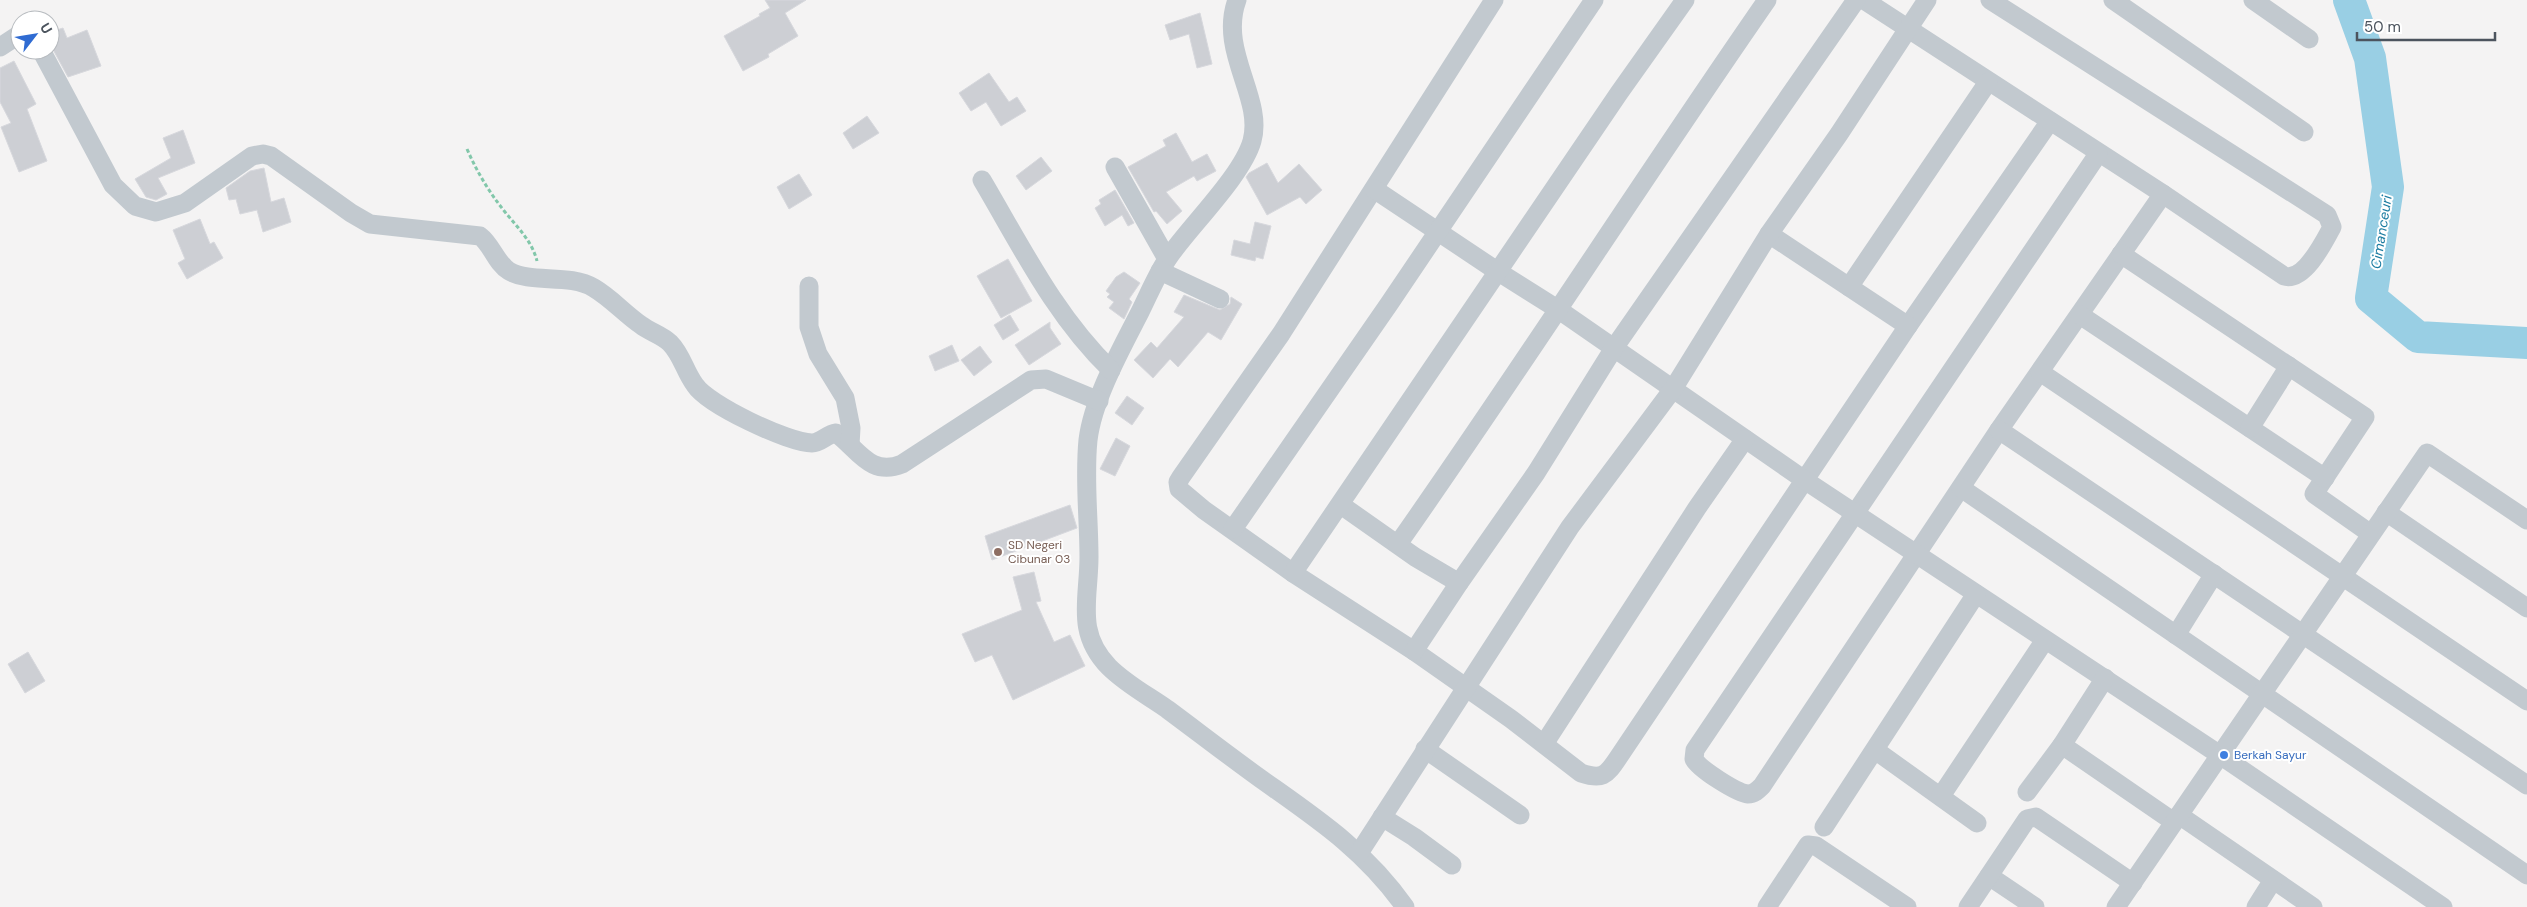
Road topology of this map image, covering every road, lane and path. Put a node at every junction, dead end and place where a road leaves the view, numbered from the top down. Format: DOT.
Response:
graph roads {
  1 [pos="1238,0"];
  2 [pos="1494,0"];
  3 [pos="1594,0"];
  4 [pos="1685,0"];
  5 [pos="1767,0"];
  6 [pos="1856,0"];
  7 [pos="1864,0"];
  8 [pos="1927,0"];
  9 [pos="1990,0"];
  10 [pos="2113,0"];
  11 [pos="2253,0"];
  12 [pos="1908,29"];
  13 [pos="2309,39"];
  14 [pos="46,60"];
  15 [pos="1988,82"];
  16 [pos="2050,122"];
  17 [pos="2304,132"];
  18 [pos="467,149"];
  19 [pos="2098,154"];
  20 [pos="1115,167"];
  21 [pos="982,180"];
  22 [pos="1374,188"];
  23 [pos="2163,194"];
  24 [pos="1438,232"];
  25 [pos="1769,234"];
  26 [pos="2121,254"];
  27 [pos="1164,265"];
  28 [pos="1497,271"];
  29 [pos="540,277"];
  30 [pos="809,286"];
  31 [pos="1849,287"];
  32 [pos="1220,299"];
  33 [pos="1559,310"];
  34 [pos="2080,315"];
  35 [pos="1908,326"];
  36 [pos="1614,348"];
  37 [pos="2289,366"];
  38 [pos="1111,370"];
  39 [pos="2040,372"];
  40 [pos="1673,389"];
  41 [pos="1099,401"];
  42 [pos="2250,428"];
  43 [pos="1999,430"];
  44 [pos="1745,439"];
  45 [pos="850,445"];
  46 [pos="2325,478"];
  47 [pos="1806,480"];
  48 [pos="1961,488"];
  49 [pos="1341,505"];
  50 [pos="2386,512"];
  51 [pos="1856,514"];
  52 [pos="2527,520"];
  53 [pos="1233,529"];
  54 [pos="2371,534"];
  55 [pos="1398,544"];
  56 [pos="1916,554"];
  57 [pos="1293,573"];
  58 [pos="2214,574"];
  59 [pos="2342,577"];
  60 [pos="1459,583"];
  61 [pos="1976,594"];
  62 [pos="2527,608"];
  63 [pos="2303,634"];
  64 [pos="2176,635"];
  65 [pos="2046,640"];
  66 [pos="1414,652"];
  67 [pos="2105,678"];
  68 [pos="1466,690"];
  69 [pos="2262,694"];
  70 [pos="2527,701"];
  71 [pos="1544,744"];
  72 [pos="2062,745"];
  73 [pos="1425,749"];
  74 [pos="1875,750"];
  75 [pos="2220,755"];
  76 [pos="2527,785"];
  77 [pos="2027,792"];
  78 [pos="1941,796"];
  79 [pos="1520,815"];
  80 [pos="1382,817"];
  81 [pos="2177,819"];
  82 [pos="1977,823"];
  83 [pos="1824,827"];
  84 [pos="1359,853"];
  85 [pos="1452,865"];
  86 [pos="2527,874"];
  87 [pos="1989,876"];
  88 [pos="2273,880"];
  89 [pos="2133,883"];
  90 [pos="2422,901"];
  91 [pos="1770,906"];
  92 [pos="1404,907"];
  93 [pos="1907,907"];
  94 [pos="1968,907"];
  95 [pos="2035,907"];
  96 [pos="2116,907"];
  97 [pos="2256,907"];
  98 [pos="2312,907"];
  99 [pos="2443,907"];
  1 -- 27 [label="street"];
  2 -- 22 [label="street"];
  3 -- 24 [label="street"];
  4 -- 28 [label="street"];
  5 -- 33 [label="street"];
  6 -- 36 [label="street"];
  7 -- 12 [label="street"];
  8 -- 12 [label="street"];
  9 -- 23 [label="street"];
  10 -- 17 [label="street"];
  11 -- 13 [label="street"];
  12 -- 15 [label="street"];
  12 -- 25 [label="street"];
  14 -- 29 [label="street"];
  15 -- 16 [label="street"];
  15 -- 31 [label="street"];
  16 -- 19 [label="street"];
  16 -- 35 [label="street"];
  18 -- 29 [label="path"];
  19 -- 23 [label="street"];
  19 -- 51 [label="street"];
  20 -- 27 [label="street"];
  21 -- 38 [label="street"];
  22 -- 24 [label="street"];
  22 -- 53 [label="street"];
  23 -- 26 [label="street"];
  24 -- 28 [label="street"];
  24 -- 53 [label="street"];
  25 -- 31 [label="street"];
  25 -- 40 [label="street"];
  26 -- 34 [label="street"];
  26 -- 37 [label="street"];
  27 -- 32 [label="street"];
  27 -- 38 [label="street"];
  28 -- 33 [label="street"];
  28 -- 49 [label="street"];
  29 -- 45 [label="street"];
  30 -- 45 [label="street"];
  31 -- 35 [label="street"];
  33 -- 36 [label="street"];
  33 -- 55 [label="street"];
  34 -- 39 [label="street"];
  34 -- 42 [label="street"];
  35 -- 47 [label="street"];
  36 -- 40 [label="street"];
  36 -- 60 [label="street"];
  37 -- 42 [label="street"];
  37 -- 46 [label="street"];
  38 -- 41 [label="street"];
  39 -- 43 [label="street"];
  39 -- 59 [label="street"];
  40 -- 44 [label="street"];
  40 -- 68 [label="street"];
  41 -- 45 [label="street"];
  41 -- 84 [label="street"];
  42 -- 46 [label="street"];
  43 -- 48 [label="street"];
  43 -- 58 [label="street"];
  44 -- 47 [label="street"];
  44 -- 71 [label="street"];
  46 -- 54 [label="street"];
  47 -- 51 [label="street"];
  47 -- 71 [label="street"];
  48 -- 56 [label="street"];
  48 -- 64 [label="street"];
  49 -- 55 [label="street"];
  49 -- 57 [label="street"];
  50 -- 52 [label="street"];
  50 -- 54 [label="street"];
  50 -- 62 [label="street"];
  51 -- 56 [label="street"];
  51 -- 56 [label="street"];
  53 -- 57 [label="street"];
  54 -- 59 [label="street"];
  55 -- 60 [label="street"];
  56 -- 61 [label="street"];
  57 -- 66 [label="street"];
  58 -- 63 [label="street"];
  58 -- 64 [label="street"];
  59 -- 63 [label="street"];
  59 -- 70 [label="street"];
  60 -- 66 [label="street"];
  61 -- 65 [label="street"];
  61 -- 74 [label="street"];
  63 -- 69 [label="street"];
  63 -- 76 [label="street"];
  64 -- 69 [label="street"];
  65 -- 67 [label="street"];
  65 -- 78 [label="street"];
  66 -- 68 [label="street"];
  67 -- 72 [label="street"];
  67 -- 75 [label="street"];
  68 -- 71 [label="street"];
  68 -- 73 [label="street"];
  69 -- 75 [label="street"];
  69 -- 86 [label="street"];
  72 -- 77 [label="street"];
  72 -- 81 [label="street"];
  73 -- 79 [label="street"];
  73 -- 80 [label="street"];
  74 -- 78 [label="street"];
  74 -- 83 [label="street"];
  75 -- 81 [label="street"];
  75 -- 90 [label="street"];
  78 -- 82 [label="street"];
  80 -- 84 [label="street"];
  80 -- 85 [label="street"];
  81 -- 88 [label="street"];
  81 -- 89 [label="street"];
  84 -- 92 [label="street"];
  87 -- 89 [label="street"];
  87 -- 94 [label="street"];
  87 -- 95 [label="street"];
  88 -- 97 [label="street"];
  88 -- 98 [label="street"];
  89 -- 96 [label="street"];
  90 -- 99 [label="street"];
  91 -- 93 [label="street"];
}
